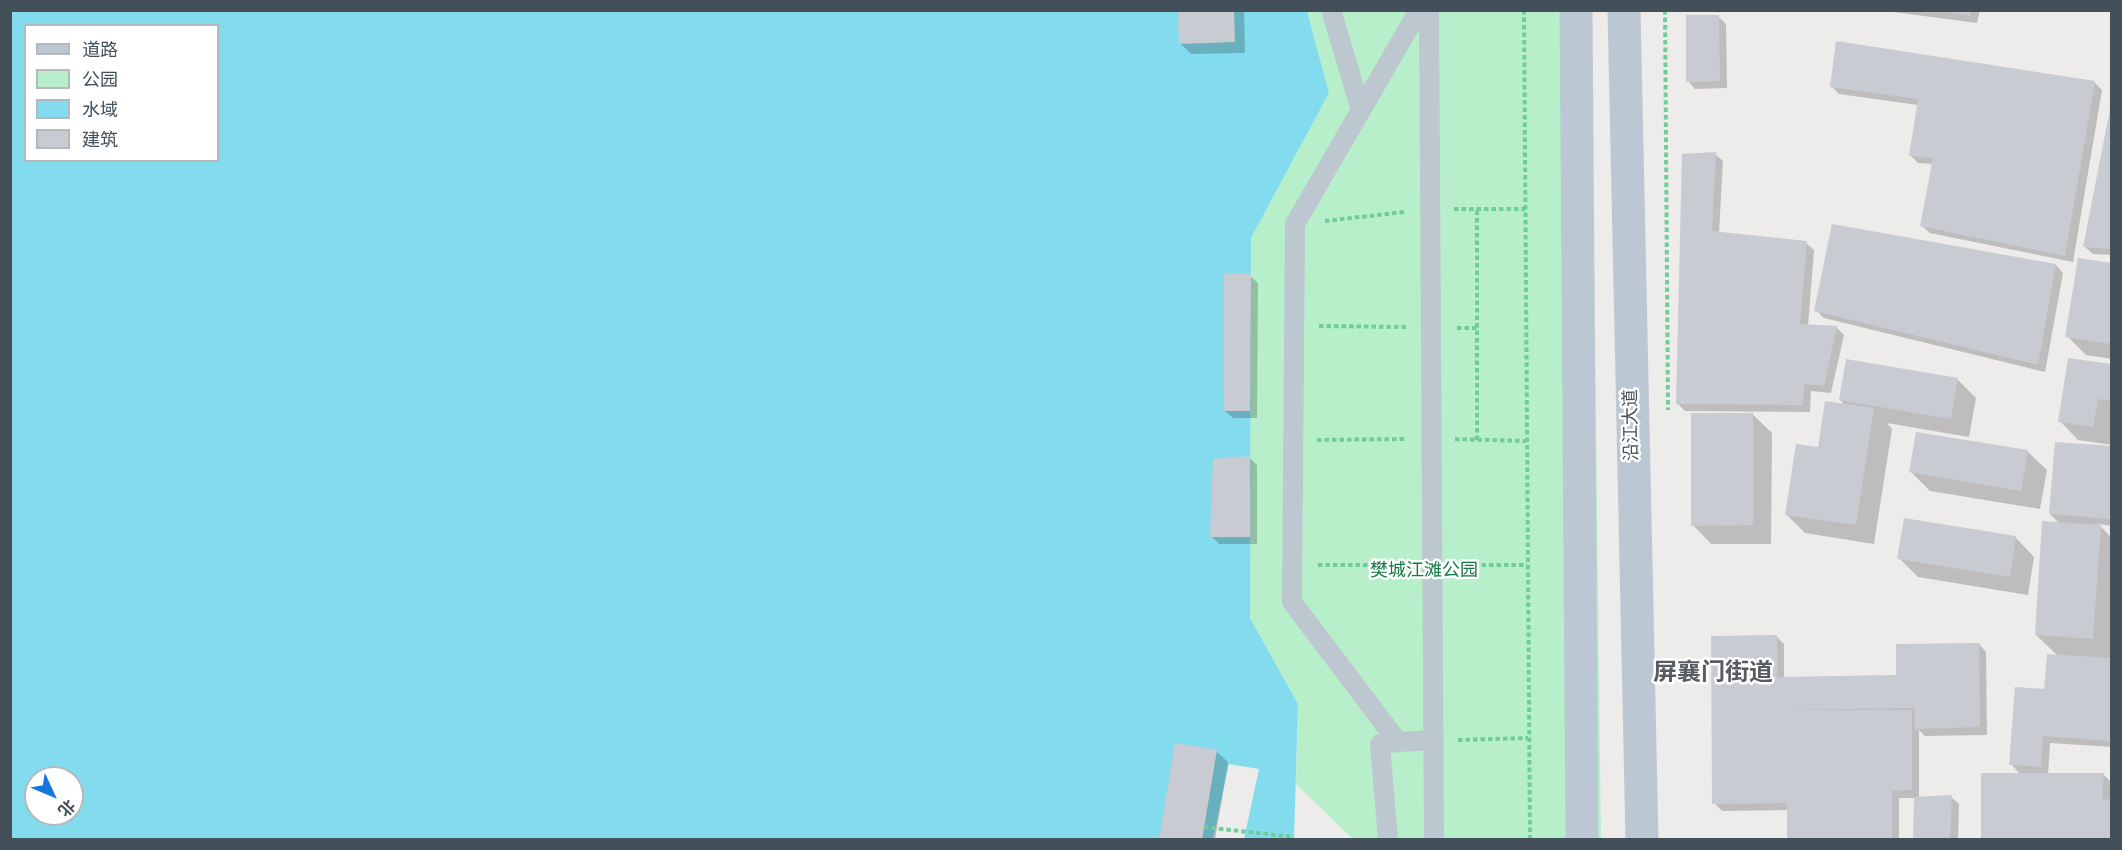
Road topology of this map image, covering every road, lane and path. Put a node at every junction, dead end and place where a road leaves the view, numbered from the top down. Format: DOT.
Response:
graph roads {
  1 [pos="1330,10"];
  2 [pos="1419,10"];
  3 [pos="1430,10"];
  4 [pos="1524,10"];
  5 [pos="1576,10"];
  6 [pos="1624,10"];
  7 [pos="1361,110"];
  8 [pos="1477,209"];
  9 [pos="1294,326"];
  10 [pos="1431,327"];
  11 [pos="1477,328"];
  12 [pos="1477,440"];
  13 [pos="1528,738"];
  14 [pos="1433,740"];
  15 [pos="1398,742"];
  16 [pos="1204,827"];
  17 [pos="1294,837"];
  18 [pos="1388,840"];
  19 [pos="1434,840"];
  20 [pos="1530,840"];
  21 [pos="1582,840"];
  22 [pos="1642,840"];
  1 -- 7 [label="street"];
  2 -- 7 [label="street"];
  3 -- 10 [label="street"];
  4 -- 13 [label="path"];
  5 -- 21 [label="main road"];
  6 -- 22 [label="main road, 沿江大道"];
  7 -- 9 [label="street"];
  8 -- 11 [label="path"];
  9 -- 10 [label="path"];
  9 -- 15 [label="street"];
  10 -- 11 [label="path"];
  10 -- 14 [label="street"];
  11 -- 12 [label="path"];
  13 -- 14 [label="path"];
  13 -- 20 [label="path"];
  14 -- 15 [label="street"];
  14 -- 19 [label="street"];
  15 -- 18 [label="street"];
  16 -- 17 [label="path"];
}
